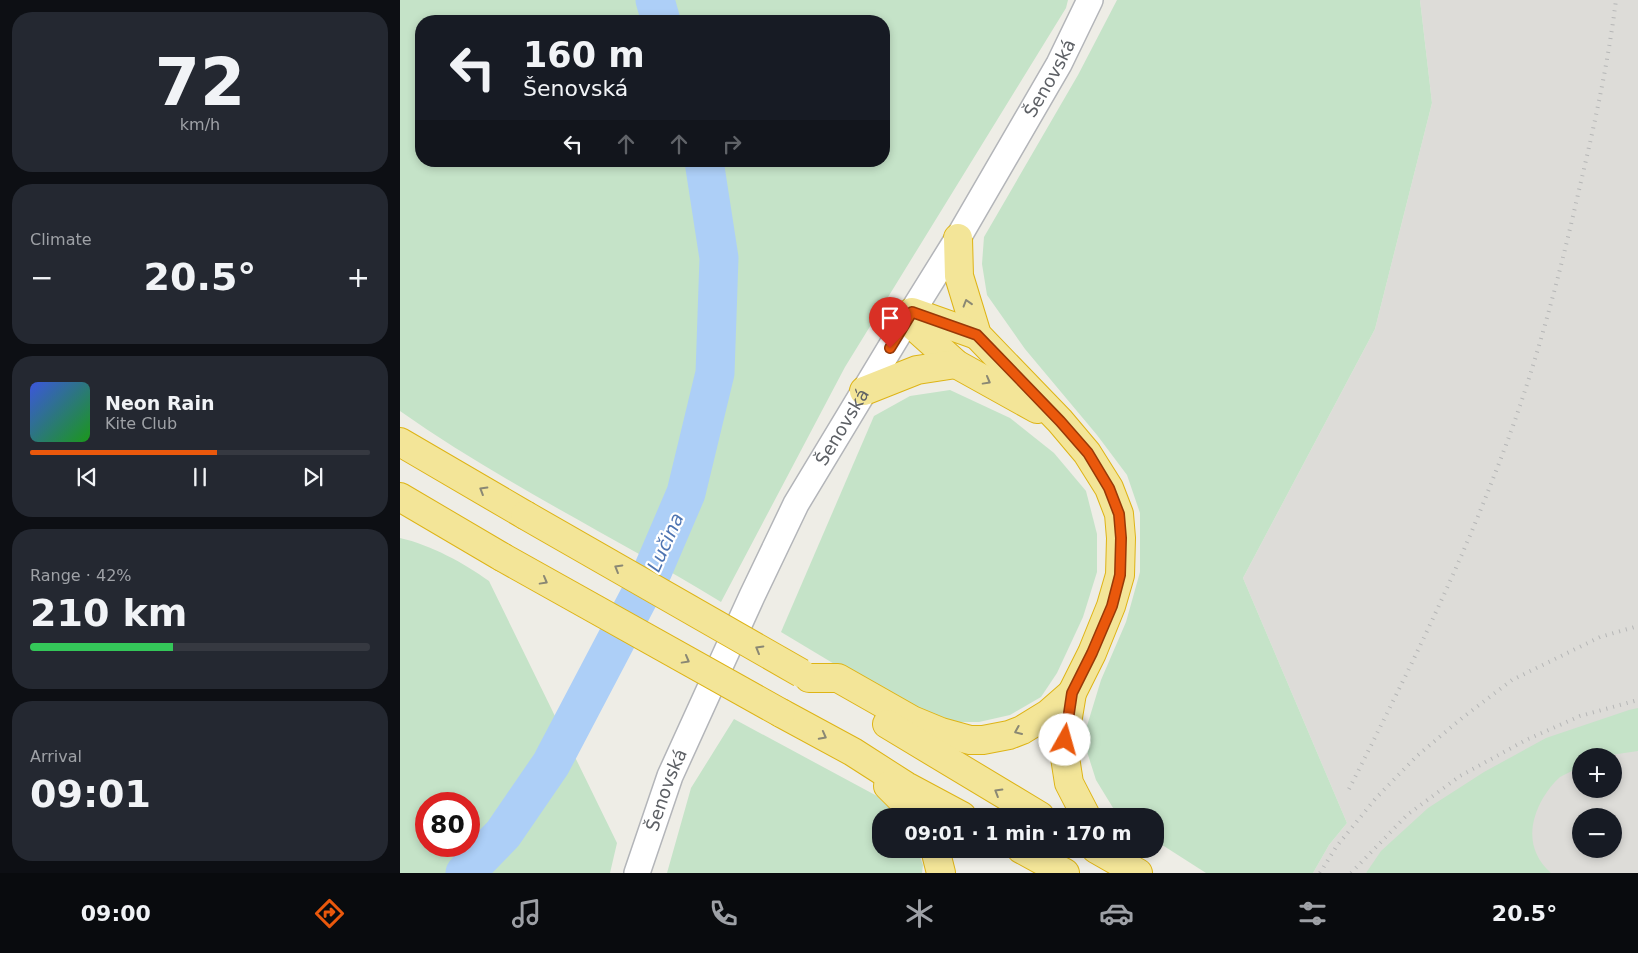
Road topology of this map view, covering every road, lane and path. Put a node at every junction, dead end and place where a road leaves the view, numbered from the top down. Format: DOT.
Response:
graph roads {
  1 [pos="1090,0"];
  2 [pos="958,238"];
  3 [pos="909,316"];
  4 [pos="977,335"];
  5 [pos="956,364"];
  6 [pos="864,391"];
  7 [pos="1060,421"];
  8 [pos="400,442"];
  9 [pos="400,497"];
  10 [pos="400,519"];
  11 [pos="459,533"];
  12 [pos="806,676"];
  13 [pos="1072,693"];
  14 [pos="853,752"];
  15 [pos="911,808"];
  16 [pos="947,808"];
  17 [pos="1027,808"];
  18 [pos="1082,808"];
  19 [pos="937,858"];
  20 [pos="1038,858"];
  21 [pos="1112,858"];
  22 [pos="1125,858"];
  23 [pos="637,873"];
  24 [pos="941,873"];
  25 [pos="1065,873"];
  26 [pos="1138,873"];
  27 [pos="1144,873"];
  1 -- 2 [label="street, Šenovská"];
  2 -- 3 [label="street, Šenovská"];
  4 -- 2 [label="highway, one-way"];
  3 -- 4 [label="highway"];
  3 -- 5 [label="highway"];
  3 -- 6 [label="street, Šenovská"];
  4 -- 7 [label="highway"];
  5 -- 6 [label="highway"];
  5 -- 7 [label="highway, one-way"];
  6 -- 23 [label="street, Šenovská"];
  7 -- 13 [label="highway"];
  12 -- 8 [label="highway, one-way, bridge"];
  9 -- 11 [label="highway"];
  10 -- 11 [label="highway"];
  11 -- 14 [label="highway, one-way, bridge"];
  13 -- 12 [label="highway, one-way"];
  17 -- 12 [label="highway, one-way"];
  13 -- 18 [label="highway"];
  14 -- 15 [label="highway"];
  14 -- 16 [label="highway"];
  19 -- 24 [label="highway"];
  20 -- 25 [label="highway"];
  21 -- 26 [label="highway"];
  22 -- 27 [label="highway"];
}
